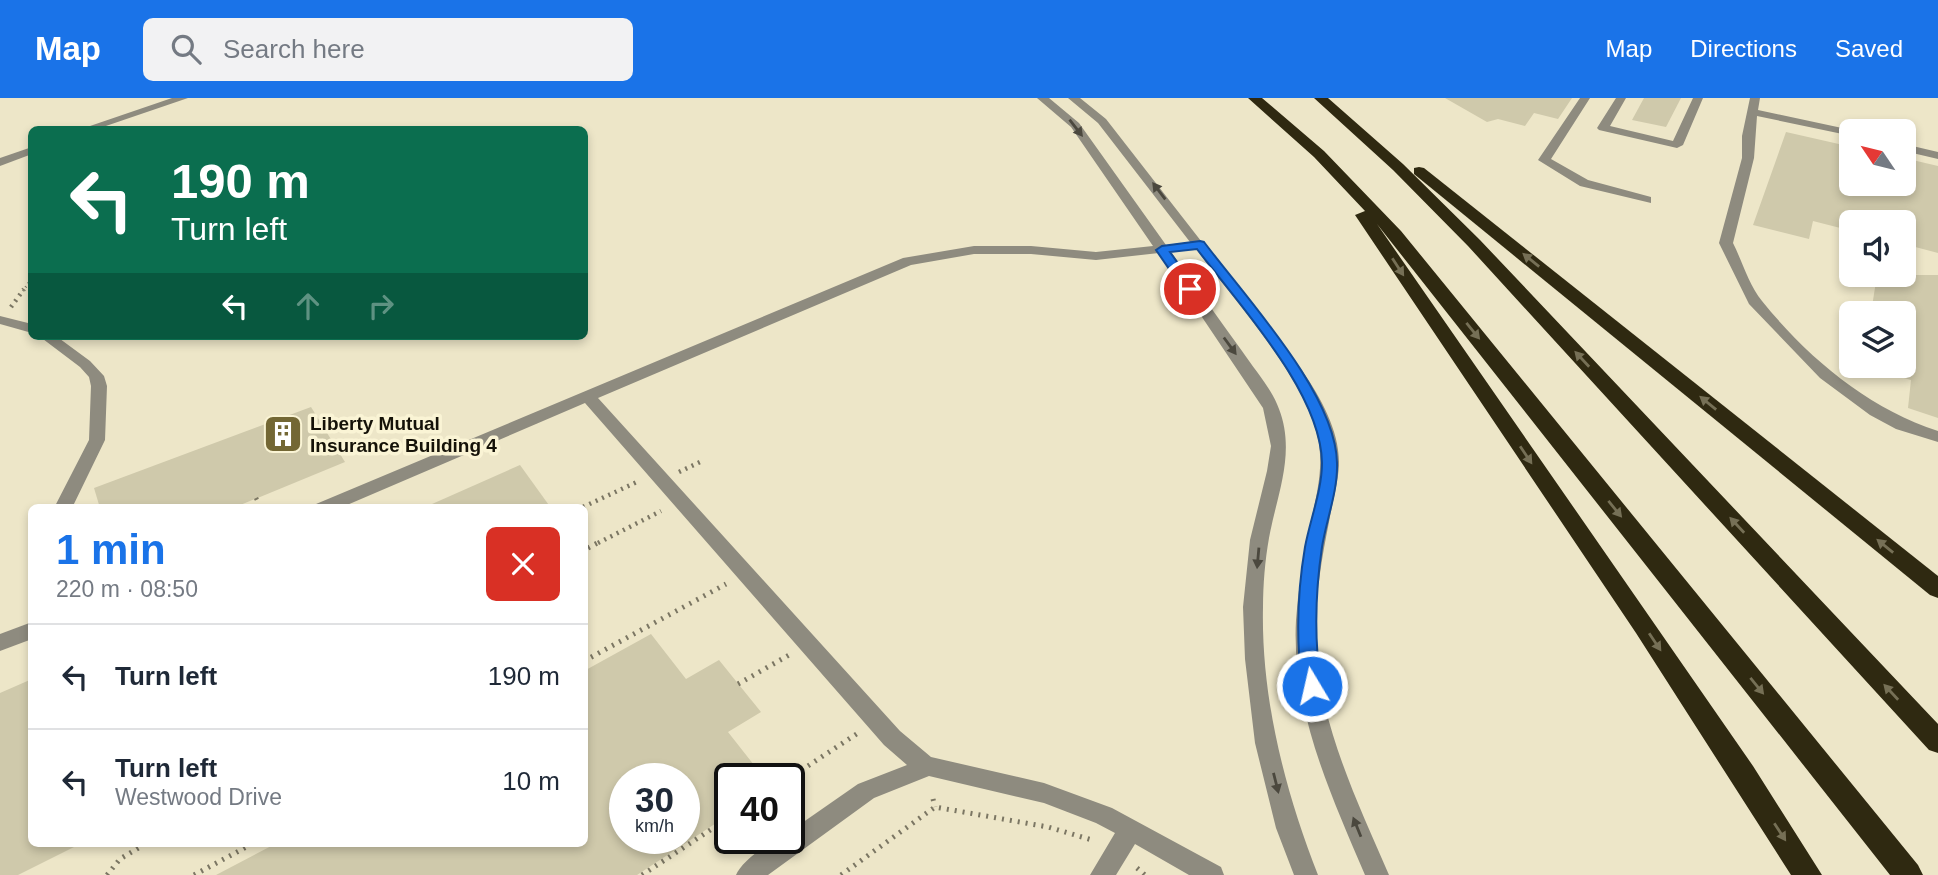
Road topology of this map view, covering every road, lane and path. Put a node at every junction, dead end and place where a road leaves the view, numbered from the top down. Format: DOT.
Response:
graph roads {
  1 [pos="162,98"];
  2 [pos="183,98"];
  3 [pos="1042,98"];
  4 [pos="1073,98"];
  5 [pos="1254,98"];
  6 [pos="1321,98"];
  7 [pos="1585,98"];
  8 [pos="1621,98"];
  9 [pos="1698,98"];
  10 [pos="1753,105"];
  11 [pos="1278,119"];
  12 [pos="96,126"];
  13 [pos="97,126"];
  14 [pos="1839,129"];
  15 [pos="1916,150"];
  16 [pos="28,152"];
  17 [pos="1938,156"];
  18 [pos="0,162"];
  19 [pos="1647,200"];
  20 [pos="1200,245"];
  21 [pos="1162,250"];
  22 [pos="28,284"];
  23 [pos="2,320"];
  24 [pos="28,328"];
  25 [pos="51,340"];
  26 [pos="587,396"];
  27 [pos="1938,436"];
  28 [pos="700,462"];
  29 [pos="683,470"];
  30 [pos="629,472"];
  31 [pos="640,481"];
  32 [pos="646,491"];
  33 [pos="657,503"];
  34 [pos="65,504"];
  35 [pos="330,504"];
  36 [pos="588,505"];
  37 [pos="588,548"];
  38 [pos="727,584"];
  39 [pos="1938,589"];
  40 [pos="28,632"];
  41 [pos="0,643"];
  42 [pos="793,652"];
  43 [pos="588,660"];
  44 [pos="738,684"];
  45 [pos="858,733"];
  46 [pos="1938,742"];
  47 [pos="929,766"];
  48 [pos="805,768"];
  49 [pos="933,799"];
  50 [pos="935,807"];
  51 [pos="714,828"];
  52 [pos="1131,830"];
  53 [pos="1092,840"];
  54 [pos="140,847"];
  55 [pos="246,847"];
  56 [pos="1137,868"];
  57 [pos="107,875"];
  58 [pos="194,875"];
  59 [pos="642,875"];
  60 [pos="748,875"];
  61 [pos="841,875"];
  62 [pos="1102,875"];
  63 [pos="1145,875"];
  64 [pos="1213,875"];
  65 [pos="1306,875"];
  66 [pos="1377,875"];
  67 [pos="1807,875"];
  68 [pos="1906,875"];
  1 -- 12 [label="street"];
  2 -- 13 [label="street"];
  3 -- 21 [label="street, one-way"];
  20 -- 4 [label="street, one-way"];
  5 -- 11 [label="highway"];
  39 -- 6 [label="highway, one-way"];
  46 -- 6 [label="highway, one-way"];
  7 -- 19 [label="street"];
  8 -- 9 [label="street"];
  10 -- 14 [label="street"];
  10 -- 27 [label="street"];
  11 -- 67 [label="highway, one-way"];
  11 -- 68 [label="highway, one-way"];
  15 -- 17 [label="street"];
  16 -- 18 [label="street"];
  20 -- 21 [label="street"];
  66 -- 20 [label="street, one-way"];
  21 -- 26 [label="street"];
  21 -- 65 [label="street, one-way"];
  22 -- 23 [label="path"];
  23 -- 24 [label="street"];
  25 -- 34 [label="street"];
  26 -- 35 [label="street"];
  26 -- 47 [label="street"];
  28 -- 29 [label="path"];
  30 -- 31 [label="path"];
  31 -- 32 [label="path"];
  31 -- 36 [label="path"];
  33 -- 37 [label="path"];
  38 -- 43 [label="path"];
  40 -- 41 [label="street"];
  42 -- 44 [label="path"];
  45 -- 48 [label="path"];
  47 -- 52 [label="street"];
  47 -- 60 [label="street"];
  49 -- 50 [label="path"];
  50 -- 53 [label="path"];
  50 -- 61 [label="path"];
  51 -- 59 [label="path"];
  52 -- 62 [label="street"];
  52 -- 64 [label="street"];
  54 -- 57 [label="path"];
  55 -- 58 [label="path"];
  56 -- 63 [label="path"];
}
